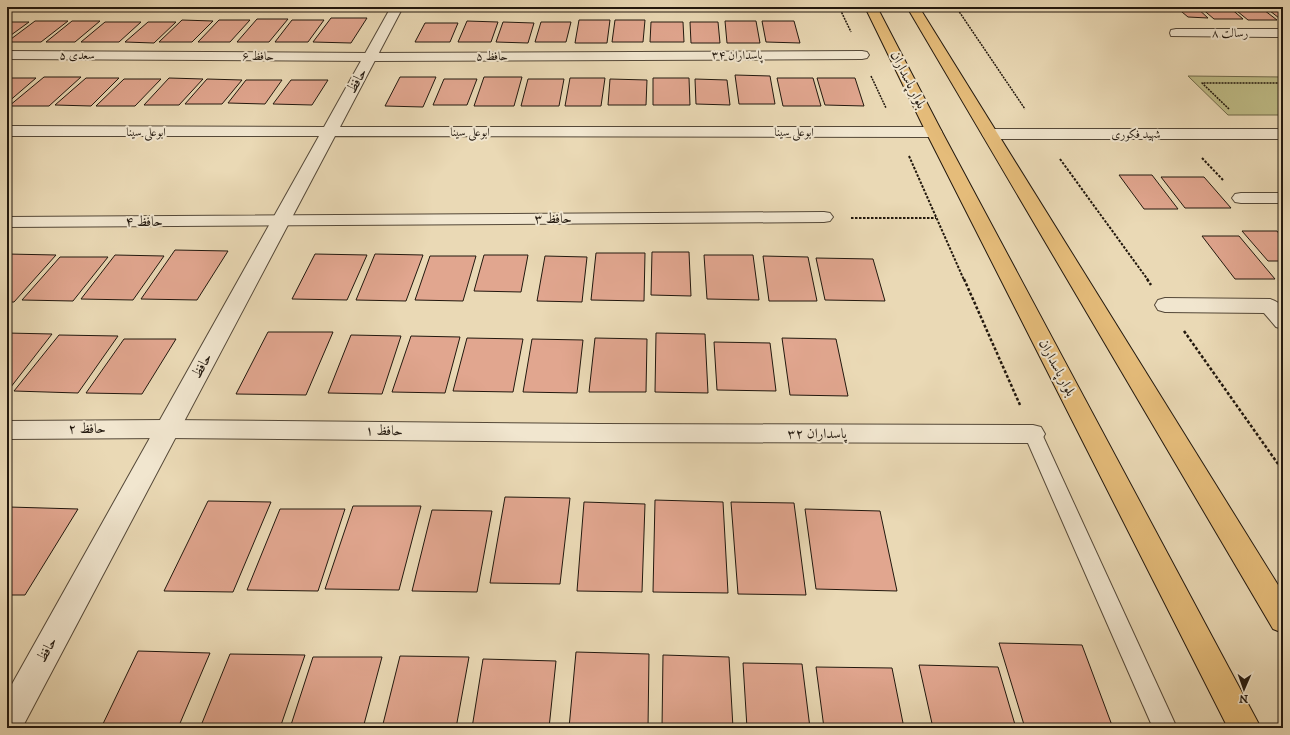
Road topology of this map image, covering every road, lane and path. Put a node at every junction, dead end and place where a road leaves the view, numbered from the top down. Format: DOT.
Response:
graph roads {
  1 [pos="397,7"];
  2 [pos="722,7"];
  3 [pos="788,7"];
  4 [pos="839,7"];
  5 [pos="871,7"];
  6 [pos="913,7"];
  7 [pos="956,7"];
  8 [pos="1176,33"];
  9 [pos="1283,33"];
  10 [pos="7,55"];
  11 [pos="147,55"];
  12 [pos="613,55"];
  13 [pos="862,55"];
  14 [pos="370,57"];
  15 [pos="1283,83"];
  16 [pos="7,131"];
  17 [pos="329,132"];
  18 [pos="898,132"];
  19 [pos="934,132"];
  20 [pos="990,134"];
  21 [pos="1043,134"];
  22 [pos="1178,134"];
  23 [pos="1256,134"];
  24 [pos="1283,134"];
  25 [pos="1241,198"];
  26 [pos="1283,198"];
  27 [pos="824,218"];
  28 [pos="936,218"];
  29 [pos="281,221"];
  30 [pos="7,222"];
  31 [pos="1165,305"];
  32 [pos="1283,322"];
  33 [pos="167,429"];
  34 [pos="7,430"];
  35 [pos="600,433"];
  36 [pos="1033,434"];
  37 [pos="1283,619"];
  38 [pos="7,724"];
  39 [pos="1165,728"];
  40 [pos="1245,728"];
  1 -- 14 [label="street, حافظ"];
  2 -- 3 [label="path"];
  4 -- 13 [label="path"];
  5 -- 19 [label="main road, بلوار پاسداران"];
  6 -- 20 [label="main road"];
  7 -- 21 [label="path"];
  8 -- 9 [label="street, رسالت ۸"];
  10 -- 11 [label="street, سعدی ۵"];
  11 -- 14 [label="street, حافظ ۶"];
  12 -- 13 [label="street, پاسداران ۳۴"];
  12 -- 14 [label="street, حافظ ۵"];
  13 -- 18 [label="path"];
  14 -- 17 [label="street, حافظ"];
  15 -- 23 [label="path"];
  16 -- 17 [label="street, ابوعلی سینا"];
  17 -- 18 [label="street, ابوعلی سینا"];
  17 -- 29 [label="street, حافظ"];
  18 -- 19 [label="street, ابوعلی سینا"];
  18 -- 28 [label="path"];
  19 -- 40 [label="main road, بلوار پاسداران"];
  20 -- 21 [label="street, شهید فکوری"];
  20 -- 37 [label="main road"];
  21 -- 22 [label="street, شهید فکوری"];
  22 -- 23 [label="street, شهید فکوری"];
  22 -- 25 [label="path"];
  23 -- 24 [label="street, شهید فکوری"];
  25 -- 26 [label="street"];
  27 -- 28 [label="path"];
  27 -- 29 [label="street, حافظ ۳"];
  28 -- 36 [label="path"];
  29 -- 30 [label="street, حافظ ۴"];
  29 -- 33 [label="street, حافظ"];
  31 -- 32 [label="street"];
  33 -- 34 [label="street, حافظ ۲"];
  33 -- 35 [label="street, حافظ ۱"];
  33 -- 38 [label="street, حافظ"];
  35 -- 36 [label="street, پاسداران ۳۲"];
  36 -- 39 [label="lane"];
}
